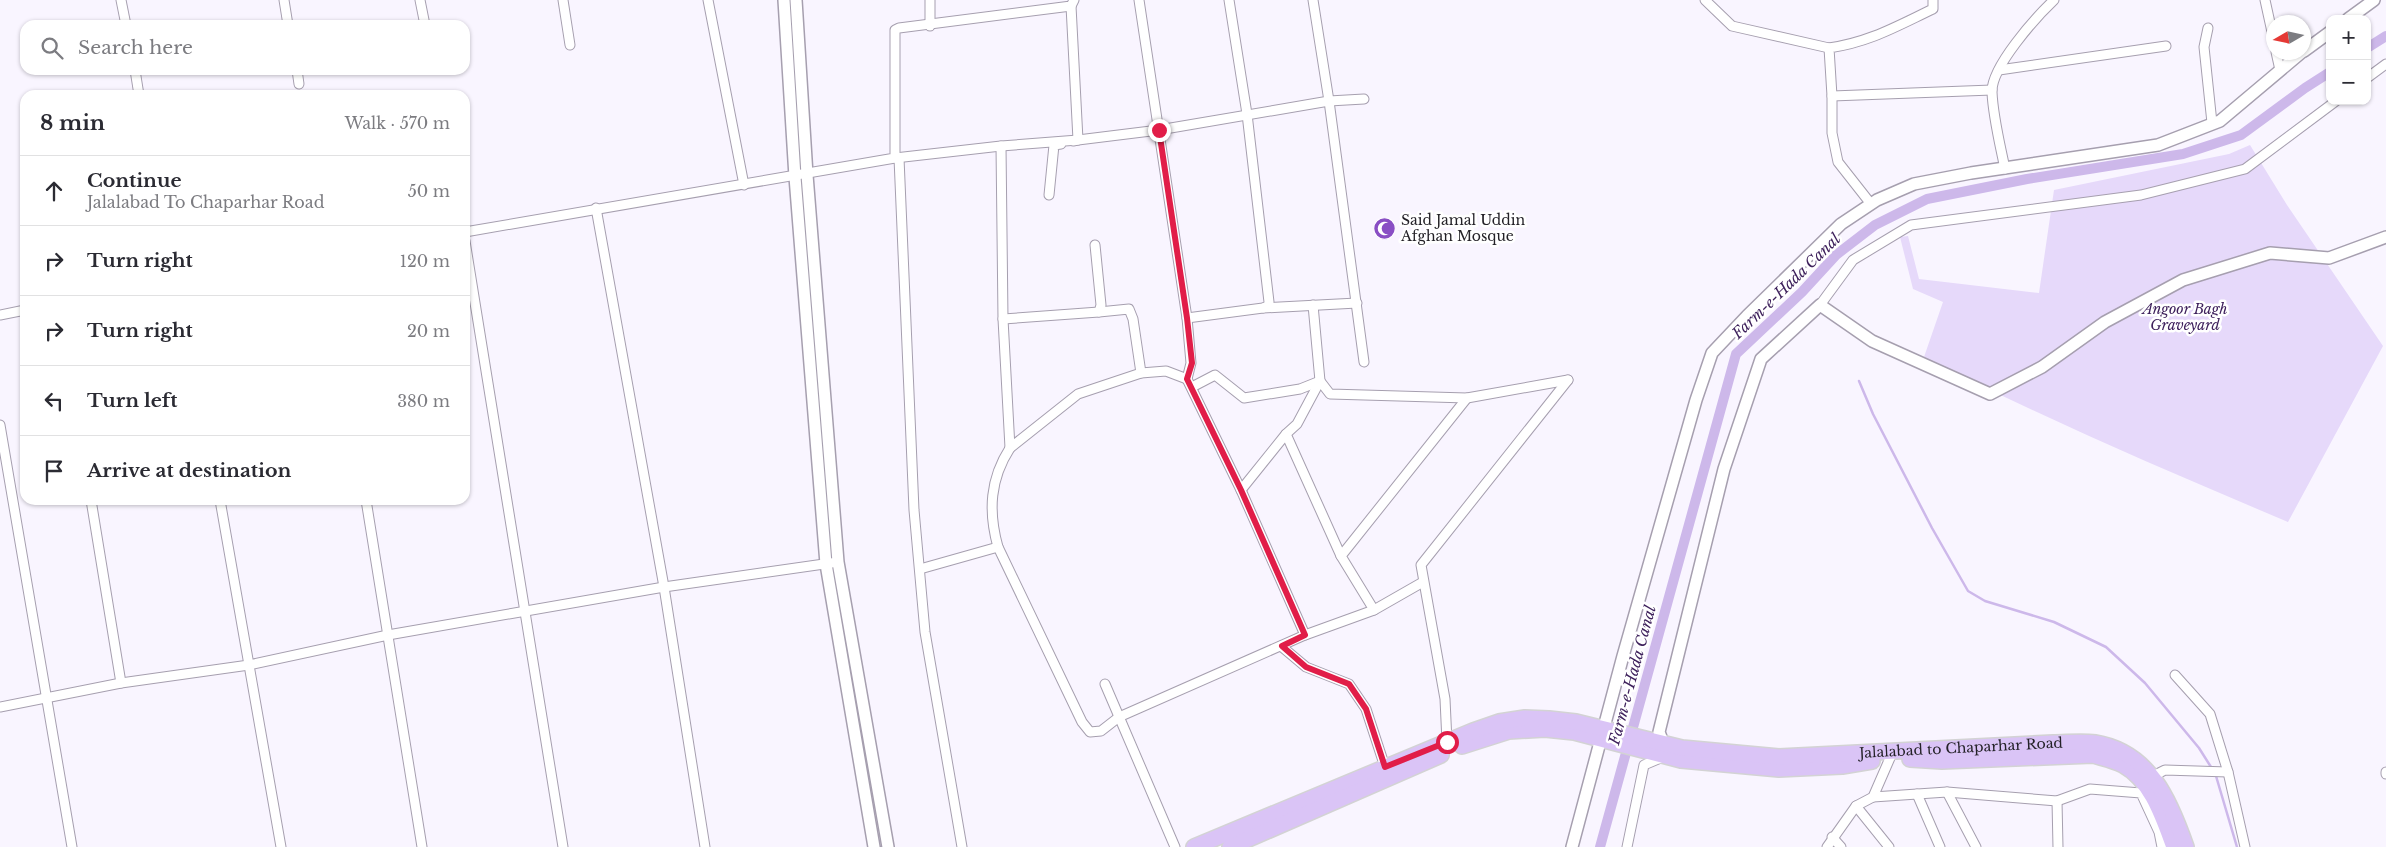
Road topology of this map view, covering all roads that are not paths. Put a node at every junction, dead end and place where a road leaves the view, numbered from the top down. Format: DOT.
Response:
graph roads {
  1 [pos="122,0"];
  2 [pos="284,0"];
  3 [pos="420,0"];
  4 [pos="563,0"];
  5 [pos="708,0"];
  6 [pos="784,0"];
  7 [pos="796,0"];
  8 [pos="930,0"];
  9 [pos="1036,0"];
  10 [pos="1139,0"];
  11 [pos="1229,0"];
  12 [pos="1313,0"];
  13 [pos="1705,0"];
  14 [pos="1933,0"];
  15 [pos="2054,0"];
  16 [pos="2264,0"];
  17 [pos="2374,0"];
  18 [pos="1072,3"];
  19 [pos="1038,10"];
  20 [pos="2268,15"];
  21 [pos="2353,15"];
  22 [pos="125,20"];
  23 [pos="287,20"];
  24 [pos="423,20"];
  25 [pos="930,26"];
  26 [pos="2208,28"];
  27 [pos="2326,35"];
  28 [pos="570,45"];
  29 [pos="2166,46"];
  30 [pos="2311,46"];
  31 [pos="1829,48"];
  32 [pos="2278,60"];
  33 [pos="2293,60"];
  34 [pos="2386,64"];
  35 [pos="1999,70"];
  36 [pos="2280,70"];
  37 [pos="136,75"];
  38 [pos="298,75"];
  39 [pos="2371,75"];
  40 [pos="299,84"];
  41 [pos="139,90"];
  42 [pos="1992,90"];
  43 [pos="1832,96"];
  44 [pos="1364,99"];
  45 [pos="1329,101"];
  46 [pos="2331,105"];
  47 [pos="1247,114"];
  48 [pos="2212,123"];
  49 [pos="1159,130"];
  50 [pos="1078,140"];
  51 [pos="1001,146"];
  52 [pos="897,158"];
  53 [pos="2004,169"];
  54 [pos="801,176"];
  55 [pos="744,185"];
  56 [pos="1049,195"];
  57 [pos="1871,204"];
  58 [pos="596,208"];
  59 [pos="470,231"];
  60 [pos="2386,237"];
  61 [pos="1095,245"];
  62 [pos="470,271"];
  63 [pos="1357,303"];
  64 [pos="1313,305"];
  65 [pos="1820,305"];
  66 [pos="1263,308"];
  67 [pos="20,311"];
  68 [pos="1099,312"];
  69 [pos="0,315"];
  70 [pos="1187,318"];
  71 [pos="1003,319"];
  72 [pos="1364,362"];
  73 [pos="1141,373"];
  74 [pos="1320,380"];
  75 [pos="1189,383"];
  76 [pos="1467,398"];
  77 [pos="0,425"];
  78 [pos="1286,434"];
  79 [pos="1010,448"];
  80 [pos="1241,490"];
  81 [pos="93,505"];
  82 [pos="221,505"];
  83 [pos="367,505"];
  84 [pos="998,547"];
  85 [pos="1341,556"];
  86 [pos="838,562"];
  87 [pos="826,564"];
  88 [pos="920,569"];
  89 [pos="1423,582"];
  90 [pos="664,588"];
  91 [pos="1374,610"];
  92 [pos="526,612"];
  93 [pos="388,635"];
  94 [pos="1305,635"];
  95 [pos="1282,646"];
  96 [pos="249,665"];
  97 [pos="2175,675"];
  98 [pos="121,683"];
  99 [pos="1105,684"];
  100 [pos="46,699"];
  101 [pos="0,707"];
  102 [pos="1119,716"];
  103 [pos="1608,736"];
  104 [pos="1447,742"];
  105 [pos="1659,749"];
  106 [pos="1681,754"];
  107 [pos="1890,758"];
  108 [pos="1385,767"];
  109 [pos="2228,772"];
  110 [pos="2153,776"];
  111 [pos="1947,792"];
  112 [pos="1917,794"];
  113 [pos="1873,797"];
  114 [pos="2057,801"];
  115 [pos="1856,806"];
  116 [pos="1832,837"];
  117 [pos="72,847"];
  118 [pos="281,847"];
  119 [pos="422,847"];
  120 [pos="563,847"];
  121 [pos="705,847"];
  122 [pos="874,847"];
  123 [pos="888,847"];
  124 [pos="962,847"];
  125 [pos="1175,847"];
  126 [pos="1194,847"];
  127 [pos="1230,847"];
  128 [pos="1572,847"];
  129 [pos="1627,847"];
  130 [pos="1827,847"];
  131 [pos="1841,847"];
  132 [pos="1889,847"];
  133 [pos="1940,847"];
  134 [pos="1976,847"];
  135 [pos="2058,847"];
  136 [pos="2162,847"];
  137 [pos="2174,847"];
  138 [pos="2186,847"];
  139 [pos="2245,847"];
  1 -- 22 [label="street"];
  2 -- 23 [label="street"];
  3 -- 24 [label="street"];
  4 -- 28 [label="street"];
  5 -- 55 [label="street"];
  6 -- 54 [label="street"];
  7 -- 54 [label="street"];
  8 -- 25 [label="street"];
  9 -- 19 [label="street"];
  10 -- 49 [label="street"];
  11 -- 47 [label="street"];
  12 -- 45 [label="street"];
  13 -- 31 [label="street"];
  14 -- 31 [label="street"];
  15 -- 35 [label="street"];
  16 -- 20 [label="street"];
  17 -- 21 [label="street"];
  18 -- 19 [label="street"];
  18 -- 50 [label="street"];
  19 -- 25 [label="street"];
  25 -- 52 [label="street"];
  26 -- 48 [label="street"];
  27 -- 30 [label="street"];
  29 -- 35 [label="street"];
  31 -- 43 [label="street"];
  32 -- 36 [label="street"];
  33 -- 36 [label="street"];
  34 -- 39 [label="street"];
  35 -- 42 [label="street"];
  36 -- 48 [label="street"];
  37 -- 41 [label="street"];
  38 -- 40 [label="street"];
  42 -- 43 [label="street"];
  42 -- 53 [label="street"];
  43 -- 57 [label="street"];
  44 -- 45 [label="street"];
  45 -- 47 [label="street"];
  45 -- 63 [label="street"];
  46 -- 65 [label="street"];
  47 -- 49 [label="street"];
  47 -- 66 [label="street"];
  48 -- 53 [label="street"];
  49 -- 50 [label="street"];
  49 -- 70 [label="street"];
  50 -- 51 [label="street"];
  50 -- 56 [label="street"];
  51 -- 52 [label="street"];
  51 -- 71 [label="street"];
  52 -- 54 [label="street"];
  52 -- 88 [label="street"];
  53 -- 57 [label="street"];
  54 -- 55 [label="street"];
  54 -- 86 [label="street"];
  54 -- 87 [label="street"];
  55 -- 58 [label="street"];
  57 -- 103 [label="street"];
  58 -- 59 [label="street"];
  58 -- 90 [label="street"];
  60 -- 65 [label="street"];
  61 -- 68 [label="street"];
  62 -- 92 [label="street"];
  63 -- 64 [label="street"];
  63 -- 72 [label="street"];
  64 -- 66 [label="street"];
  64 -- 74 [label="street"];
  65 -- 105 [label="street"];
  66 -- 70 [label="street"];
  67 -- 69 [label="street"];
  68 -- 71 [label="street"];
  68 -- 73 [label="street"];
  70 -- 75 [label="street"];
  71 -- 79 [label="street"];
  73 -- 75 [label="street"];
  73 -- 79 [label="street"];
  74 -- 75 [label="street"];
  74 -- 76 [label="street"];
  74 -- 78 [label="street"];
  75 -- 80 [label="street"];
  76 -- 85 [label="street"];
  76 -- 89 [label="street"];
  77 -- 100 [label="street"];
  78 -- 80 [label="street"];
  78 -- 85 [label="street"];
  79 -- 84 [label="street"];
  80 -- 94 [label="street"];
  81 -- 98 [label="street"];
  82 -- 96 [label="street"];
  83 -- 93 [label="street"];
  84 -- 88 [label="street"];
  84 -- 102 [label="street"];
  85 -- 91 [label="street"];
  86 -- 87 [label="street"];
  86 -- 123 [label="street"];
  87 -- 90 [label="street"];
  87 -- 122 [label="street"];
  88 -- 124 [label="street"];
  89 -- 91 [label="street"];
  89 -- 104 [label="street"];
  90 -- 92 [label="street"];
  90 -- 121 [label="street"];
  91 -- 94 [label="street"];
  92 -- 93 [label="street"];
  92 -- 120 [label="street"];
  93 -- 96 [label="street"];
  93 -- 119 [label="street"];
  94 -- 95 [label="street"];
  95 -- 102 [label="street"];
  95 -- 108 [label="street"];
  96 -- 98 [label="street"];
  96 -- 118 [label="street"];
  97 -- 109 [label="street"];
  98 -- 100 [label="street"];
  99 -- 102 [label="street"];
  100 -- 101 [label="street"];
  100 -- 117 [label="street"];
  102 -- 125 [label="street"];
  103 -- 104 [label="main road"];
  103 -- 105 [label="main road"];
  103 -- 127 [label="main road"];
  103 -- 128 [label="street"];
  104 -- 108 [label="main road"];
  105 -- 106 [label="main road"];
  105 -- 129 [label="street"];
  106 -- 107 [label="main road, Jalalabad to Chaparhar Road"];
  106 -- 110 [label="main road, Jalalabad to Chaparhar Road"];
  107 -- 113 [label="street"];
  107 -- 137 [label="main road, Jalalabad to Chaparhar Road"];
  108 -- 126 [label="main road"];
  109 -- 110 [label="street"];
  109 -- 139 [label="street"];
  110 -- 138 [label="main road, Jalalabad to Chaparhar Road"];
  111 -- 112 [label="street"];
  111 -- 114 [label="street"];
  111 -- 134 [label="street"];
  112 -- 113 [label="street"];
  112 -- 133 [label="street"];
  113 -- 115 [label="street"];
  114 -- 135 [label="street"];
  114 -- 136 [label="street"];
  115 -- 116 [label="street"];
  115 -- 132 [label="street"];
  116 -- 130 [label="street"];
  116 -- 131 [label="street"];
}
